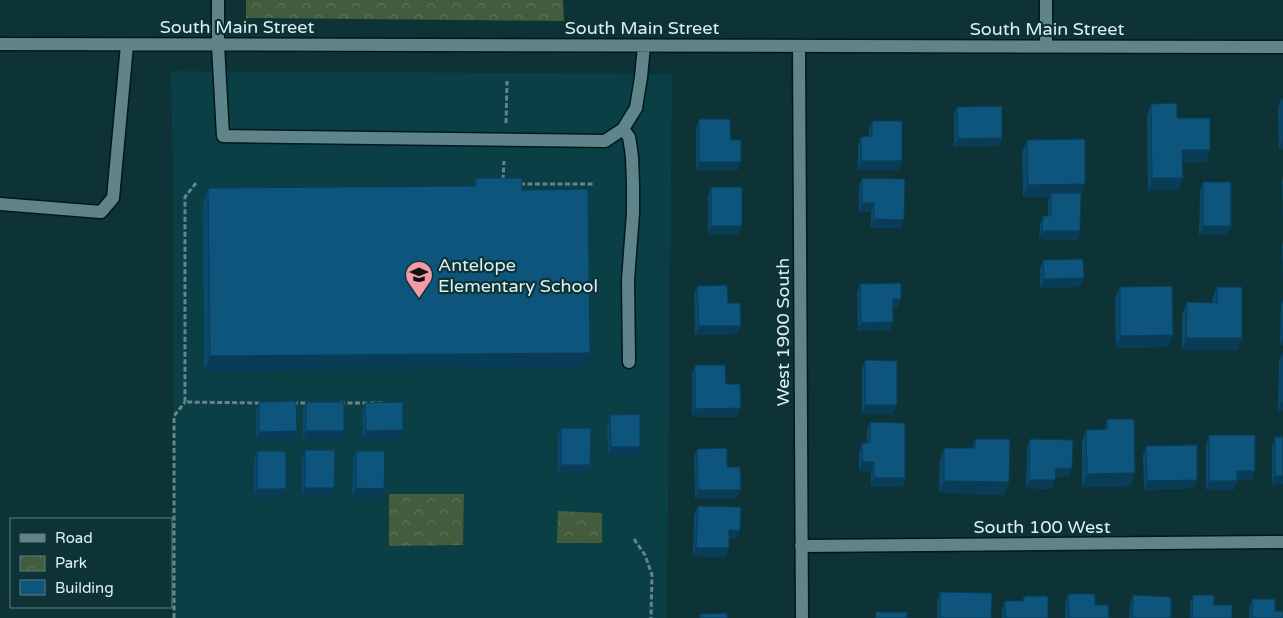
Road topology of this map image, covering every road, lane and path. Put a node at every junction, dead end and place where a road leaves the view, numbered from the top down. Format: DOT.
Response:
graph roads {
  1 [pos="218,0"];
  2 [pos="1046,0"];
  3 [pos="0,44"];
  4 [pos="127,45"];
  5 [pos="218,45"];
  6 [pos="644,46"];
  7 [pos="799,46"];
  8 [pos="1046,47"];
  9 [pos="1283,47"];
  10 [pos="507,81"];
  11 [pos="506,126"];
  12 [pos="622,129"];
  13 [pos="504,161"];
  14 [pos="196,183"];
  15 [pos="503,184"];
  16 [pos="512,184"];
  17 [pos="594,184"];
  18 [pos="0,204"];
  19 [pos="629,362"];
  20 [pos="185,402"];
  21 [pos="265,403"];
  22 [pos="285,403"];
  23 [pos="315,403"];
  24 [pos="335,403"];
  25 [pos="385,403"];
  26 [pos="634,539"];
  27 [pos="1283,542"];
  28 [pos="801,546"];
  29 [pos="174,618"];
  30 [pos="651,618"];
  31 [pos="802,618"];
  1 -- 5 [label="street"];
  2 -- 8 [label="street"];
  3 -- 4 [label="street, South Main Street"];
  4 -- 5 [label="street, South Main Street"];
  4 -- 18 [label="street"];
  5 -- 6 [label="street, South Main Street"];
  5 -- 12 [label="street"];
  6 -- 7 [label="street, South Main Street"];
  6 -- 12 [label="street"];
  7 -- 8 [label="street, South Main Street"];
  7 -- 28 [label="street, West 1900 South"];
  8 -- 9 [label="street, South Main Street"];
  10 -- 11 [label="path"];
  12 -- 19 [label="street"];
  13 -- 15 [label="path"];
  14 -- 20 [label="path"];
  16 -- 17 [label="path"];
  20 -- 21 [label="path"];
  20 -- 29 [label="path"];
  22 -- 23 [label="path"];
  24 -- 25 [label="path"];
  26 -- 30 [label="path"];
  27 -- 28 [label="street, South 100 West"];
  28 -- 31 [label="street, West 1900 South"];
}
